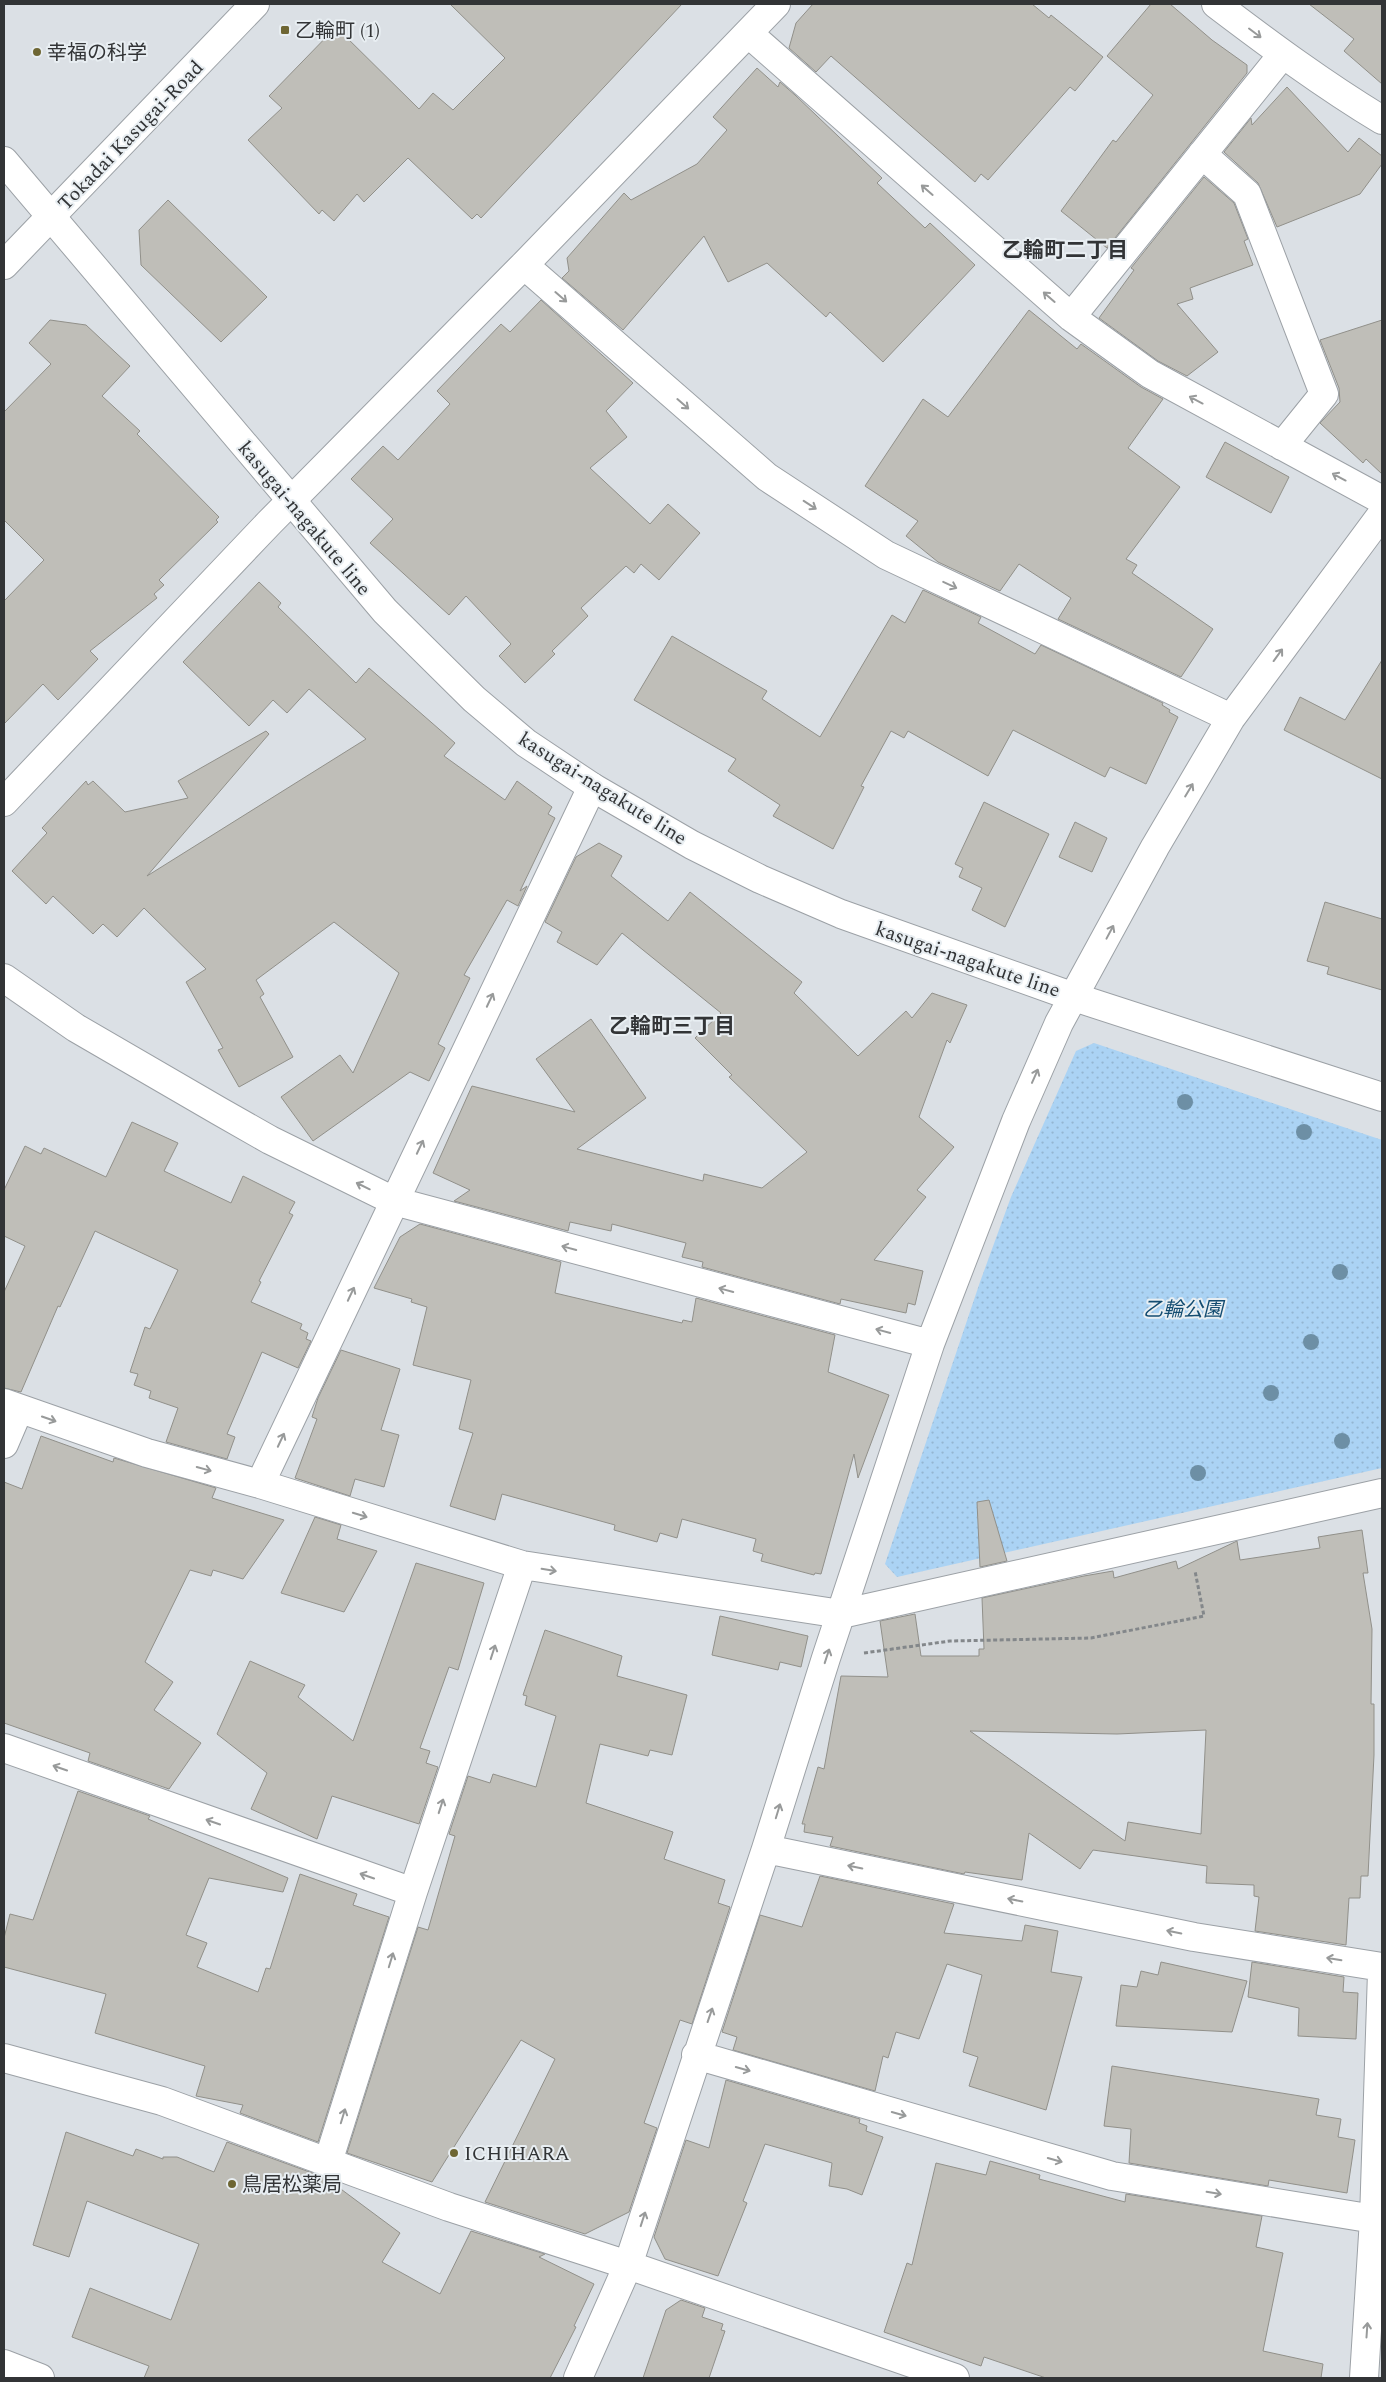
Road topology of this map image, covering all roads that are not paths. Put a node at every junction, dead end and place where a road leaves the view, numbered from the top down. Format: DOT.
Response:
graph roads {
  1 [pos="255,4"];
  2 [pos="776,4"];
  3 [pos="1216,4"];
  4 [pos="748,34"];
  5 [pos="1283,54"];
  6 [pos="1382,120"];
  7 [pos="1202,154"];
  8 [pos="4,161"];
  9 [pos="50,217"];
  10 [pos="4,265"];
  11 [pos="524,265"];
  12 [pos="1071,317"];
  13 [pos="1282,446"];
  14 [pos="1382,500"];
  15 [pos="290,502"];
  16 [pos="1382,514"];
  17 [pos="1231,718"];
  18 [pos="592,787"];
  19 [pos="4,802"];
  20 [pos="4,978"];
  21 [pos="1074,997"];
  22 [pos="1382,1097"];
  23 [pos="394,1201"];
  24 [pos="930,1344"];
  25 [pos="11,1406"];
  26 [pos="4,1444"];
  27 [pos="260,1484"];
  28 [pos="1382,1493"];
  29 [pos="522,1566"];
  30 [pos="841,1614"];
  31 [pos="4,1748"];
  32 [pos="766,1849"];
  33 [pos="413,1892"];
  34 [pos="1382,1967"];
  35 [pos="1382,1972"];
  36 [pos="1381,2038"];
  37 [pos="696,2055"];
  38 [pos="4,2058"];
  39 [pos="328,2162"];
  40 [pos="1374,2219"];
  41 [pos="628,2265"];
  42 [pos="4,2364"];
  43 [pos="40,2378"];
  44 [pos="578,2378"];
  45 [pos="955,2378"];
  46 [pos="1364,2378"];
  1 -- 9 [label="street, Tokadai Kasugai-Road"];
  2 -- 4 [label="street"];
  3 -- 5 [label="street, one-way"];
  4 -- 11 [label="street"];
  12 -- 4 [label="street, one-way"];
  5 -- 6 [label="street"];
  5 -- 7 [label="street"];
  7 -- 12 [label="street"];
  7 -- 13 [label="street"];
  8 -- 9 [label="street, kasugai-nagakute line"];
  9 -- 10 [label="street, Tokadai Kasugai-Road"];
  9 -- 15 [label="street, kasugai-nagakute line"];
  11 -- 15 [label="street"];
  11 -- 17 [label="street, one-way"];
  13 -- 12 [label="street, one-way"];
  14 -- 13 [label="street, one-way"];
  15 -- 18 [label="street, kasugai-nagakute line"];
  15 -- 19 [label="street"];
  17 -- 16 [label="street, one-way"];
  21 -- 17 [label="street, one-way"];
  18 -- 21 [label="street, kasugai-nagakute line"];
  23 -- 18 [label="street, one-way"];
  23 -- 20 [label="street, one-way"];
  21 -- 22 [label="street, kasugai-nagakute line"];
  24 -- 21 [label="street, one-way"];
  24 -- 23 [label="street, one-way"];
  27 -- 23 [label="street, one-way"];
  24 -- 30 [label="street"];
  25 -- 26 [label="street"];
  25 -- 27 [label="street, one-way"];
  27 -- 29 [label="street, one-way"];
  28 -- 30 [label="street"];
  29 -- 30 [label="street, one-way"];
  33 -- 29 [label="street, one-way"];
  32 -- 30 [label="street, one-way"];
  33 -- 31 [label="street, one-way"];
  34 -- 32 [label="street, one-way"];
  37 -- 32 [label="street, one-way"];
  39 -- 33 [label="street, one-way"];
  35 -- 36 [label="street"];
  36 -- 40 [label="street"];
  37 -- 40 [label="street, one-way"];
  41 -- 37 [label="street, one-way"];
  38 -- 39 [label="street"];
  39 -- 41 [label="street"];
  46 -- 40 [label="street, one-way"];
  41 -- 44 [label="street"];
  41 -- 45 [label="street"];
  42 -- 43 [label="street"];
}
